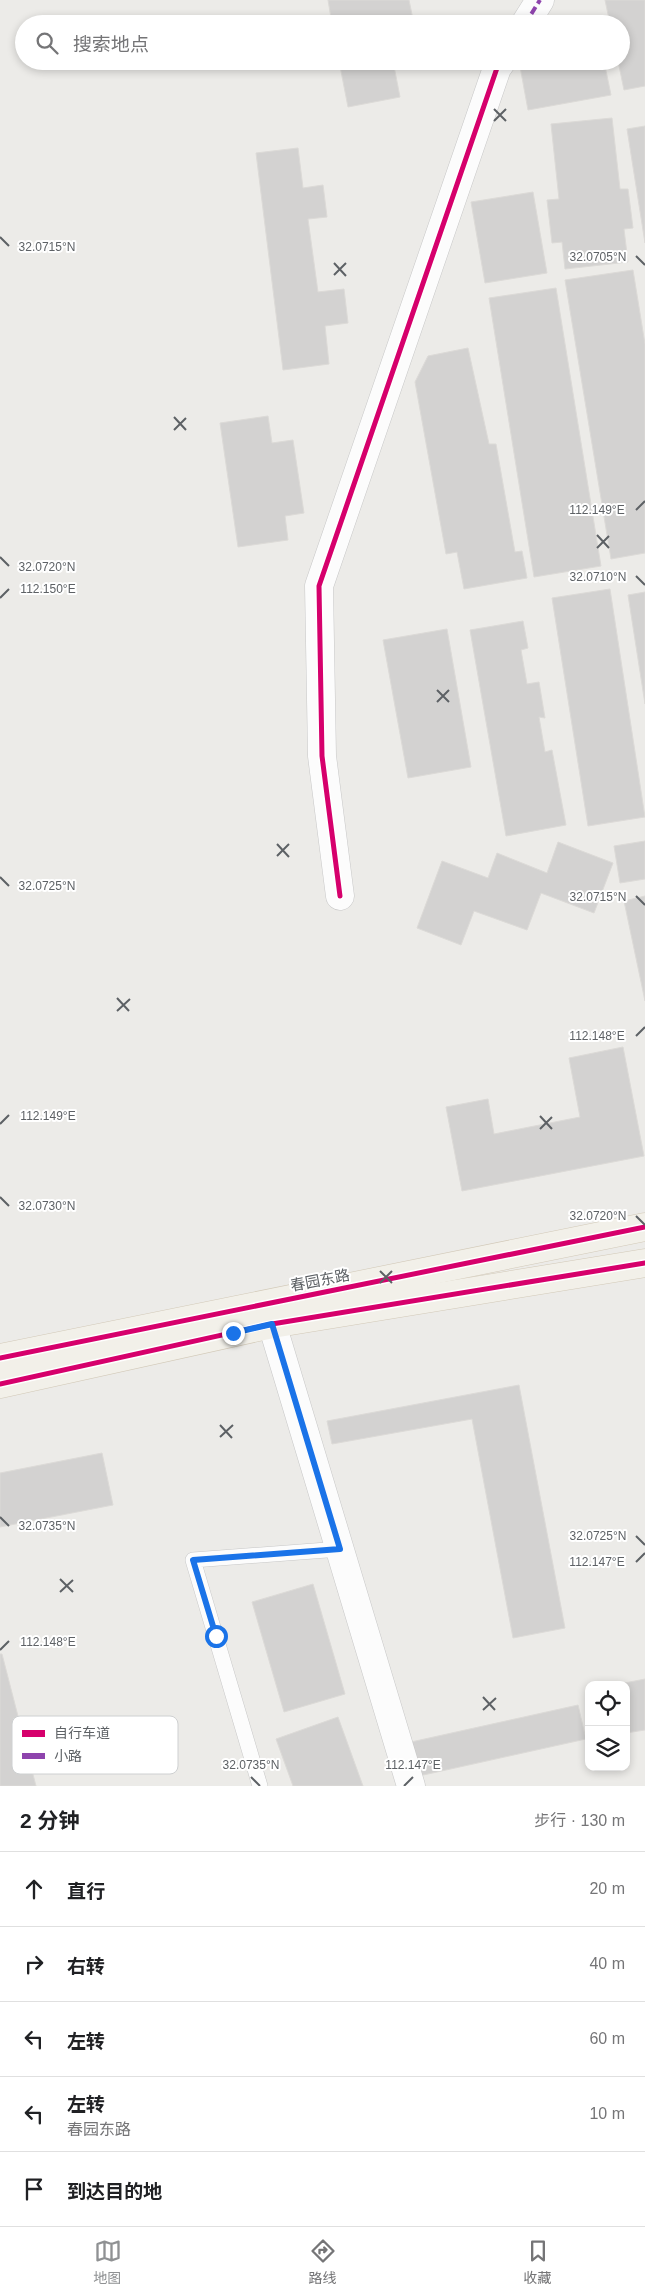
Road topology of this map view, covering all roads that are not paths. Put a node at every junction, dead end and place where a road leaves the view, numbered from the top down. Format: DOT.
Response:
graph roads {
  1 [pos="540,0"];
  2 [pos="531,15"];
  3 [pos="496,70"];
  4 [pos="340,896"];
  5 [pos="645,1227"];
  6 [pos="645,1263"];
  7 [pos="272,1324"];
  8 [pos="0,1358"];
  9 [pos="0,1384"];
  10 [pos="340,1549"];
  11 [pos="260,1786"];
  12 [pos="412,1786"];
  1 -- 2 [label="street"];
  3 -- 4 [label="street"];
  5 -- 8 [label="main road, 春园东路"];
  6 -- 7 [label="main road"];
  7 -- 9 [label="main road"];
  7 -- 10 [label="street"];
  10 -- 11 [label="lane"];
  10 -- 12 [label="street"];
}
